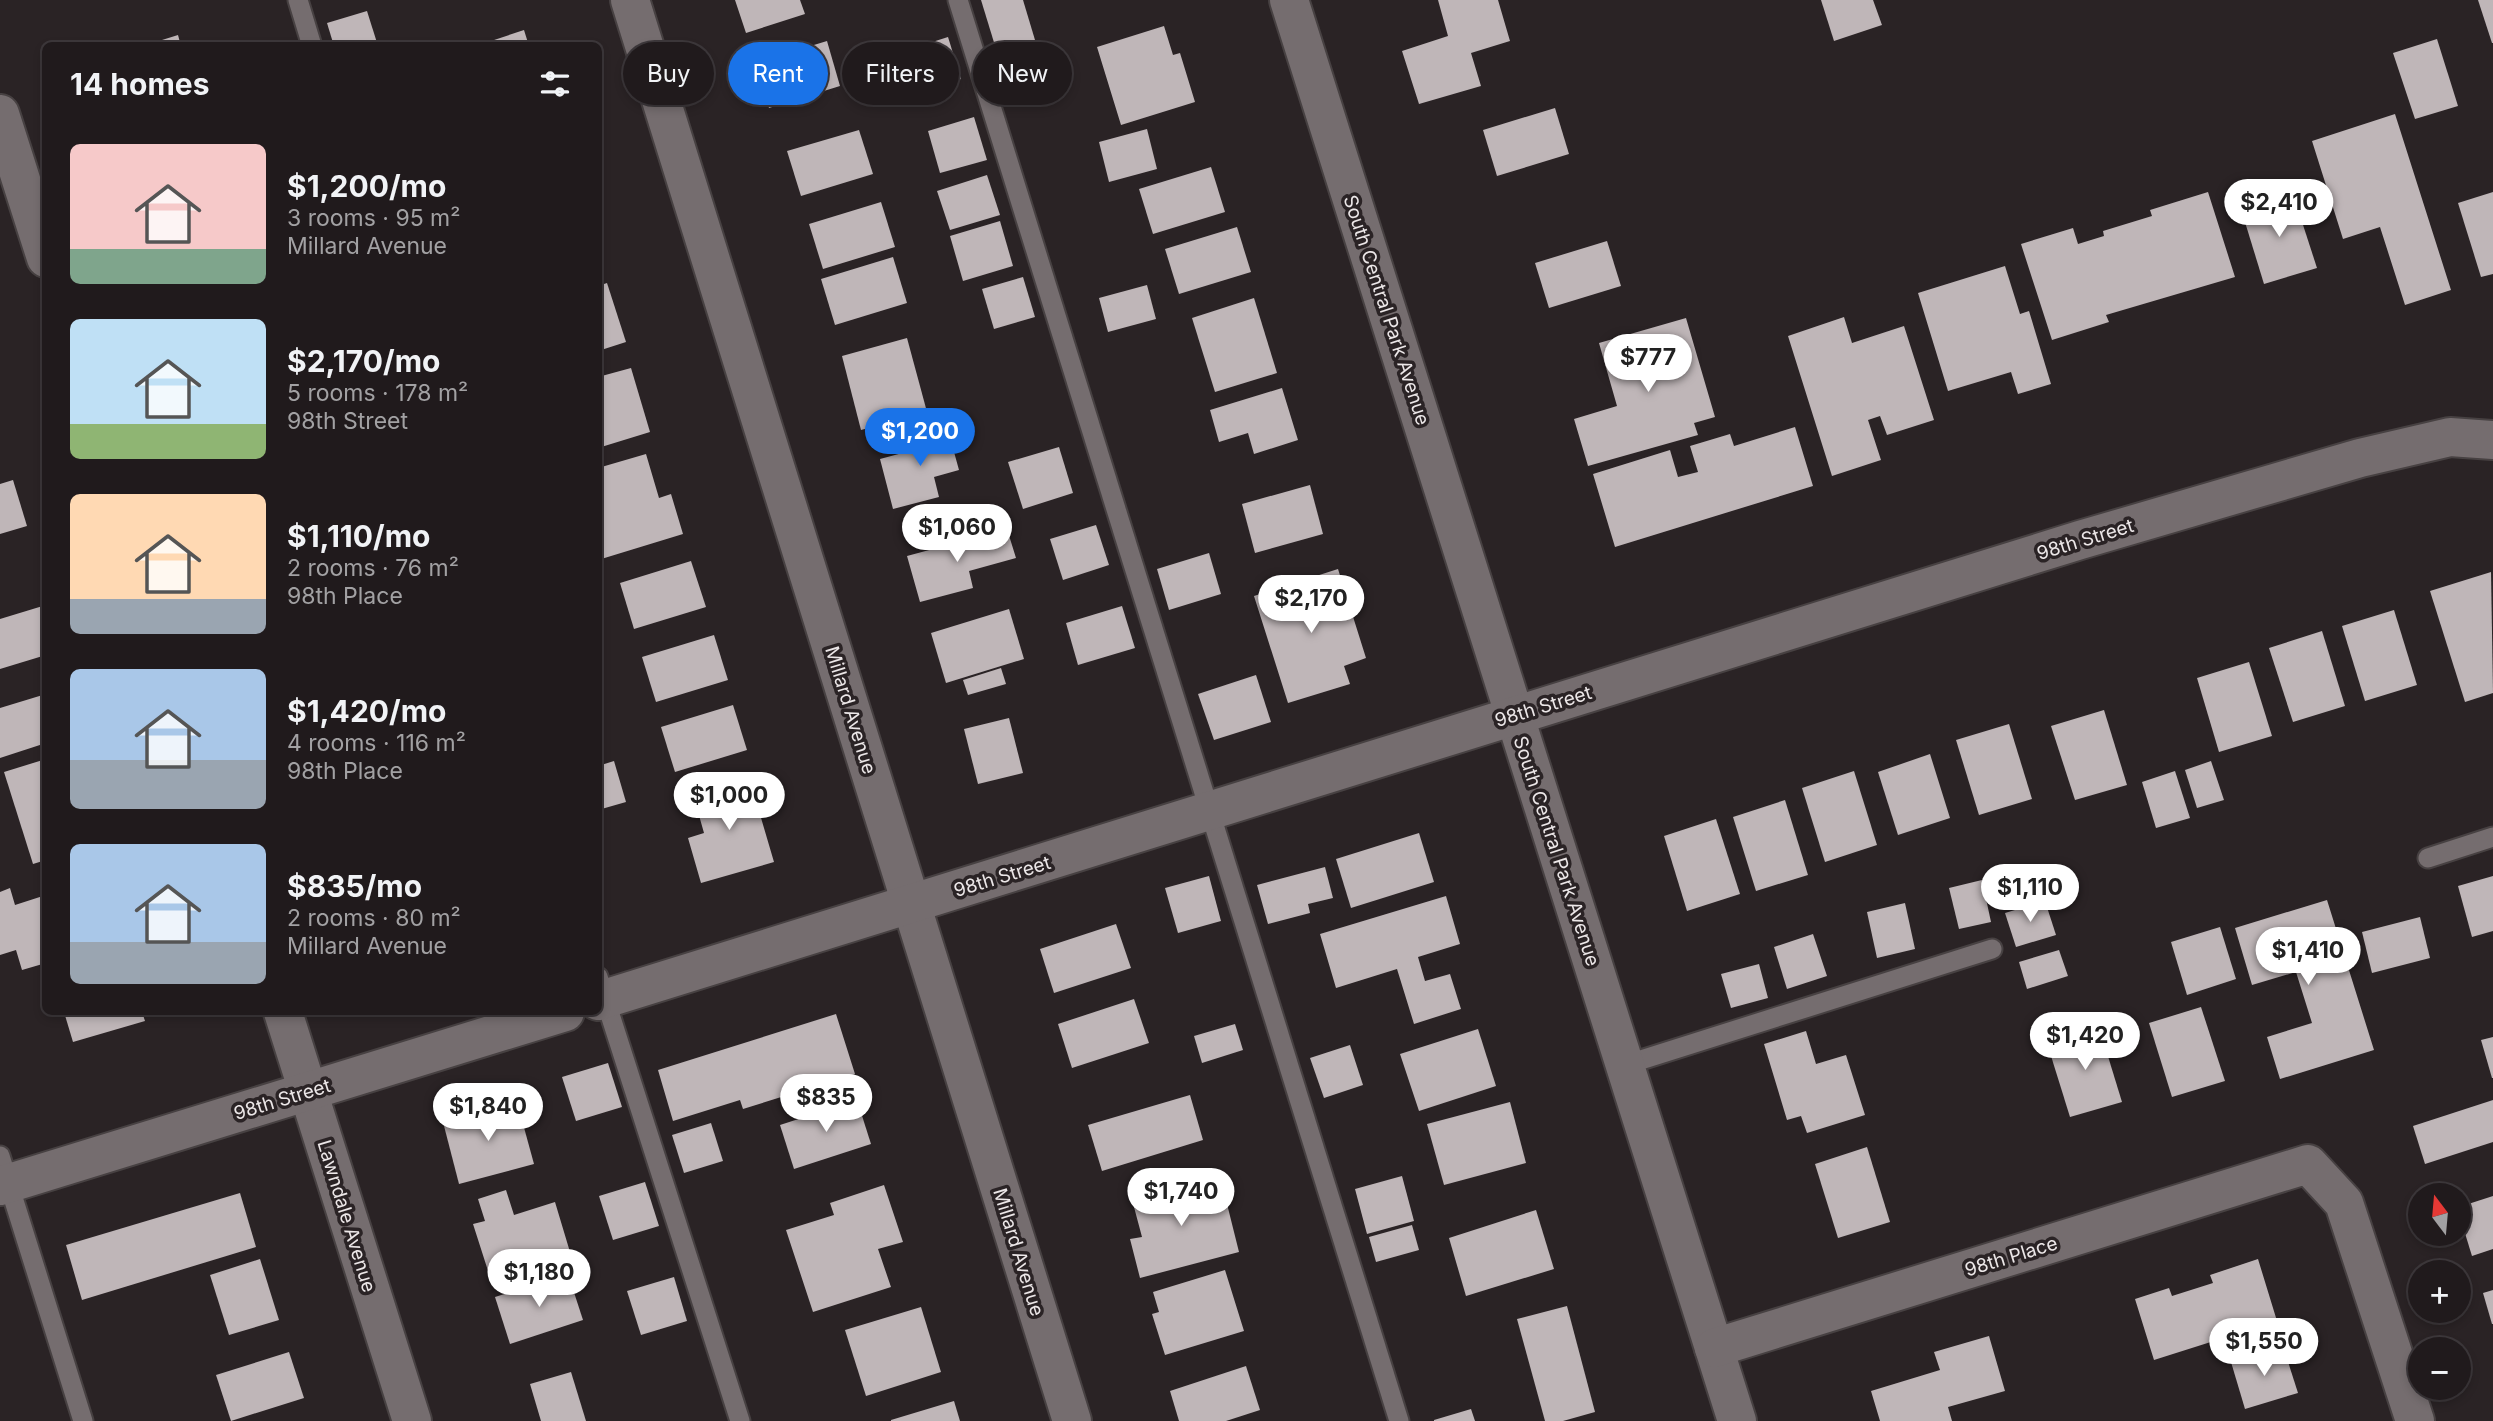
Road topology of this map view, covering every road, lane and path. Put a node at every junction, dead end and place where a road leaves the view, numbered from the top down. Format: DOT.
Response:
graph roads {
  1 [pos="298,0"];
  2 [pos="630,0"];
  3 [pos="958,0"];
  4 [pos="1289,0"];
  5 [pos="311,42"];
  6 [pos="0,114"];
  7 [pos="42,245"];
  8 [pos="2493,440"];
  9 [pos="1514,715"];
  10 [pos="1210,811"];
  11 [pos="2493,837"];
  12 [pos="2428,858"];
  13 [pos="911,904"];
  14 [pos="1992,949"];
  15 [pos="602,992"];
  16 [pos="602,995"];
  17 [pos="284,1015"];
  18 [pos="555,1015"];
  19 [pos="1625,1065"];
  20 [pos="308,1091"];
  21 [pos="3,1175"];
  22 [pos="1714,1348"];
  23 [pos="83,1421"];
  24 [pos="411,1421"];
  25 [pos="740,1421"];
  26 [pos="1072,1421"];
  27 [pos="1399,1421"];
  28 [pos="1737,1421"];
  29 [pos="2415,1421"];
  1 -- 5 [label="lane"];
  2 -- 13 [label="street, Millard Avenue"];
  3 -- 10 [label="lane"];
  4 -- 9 [label="street, South Central Park Avenue"];
  6 -- 7 [label="street"];
  8 -- 9 [label="street, 98th Street"];
  9 -- 10 [label="street, 98th Street"];
  9 -- 19 [label="street, South Central Park Avenue"];
  10 -- 13 [label="street, 98th Street"];
  10 -- 27 [label="lane"];
  11 -- 12 [label="lane"];
  13 -- 15 [label="street, 98th Street"];
  13 -- 26 [label="street, Millard Avenue"];
  14 -- 19 [label="lane"];
  16 -- 25 [label="lane"];
  17 -- 20 [label="street, Lawndale Avenue"];
  18 -- 20 [label="street, 98th Street"];
  19 -- 22 [label="street, South Central Park Avenue"];
  20 -- 21 [label="street, 98th Street"];
  20 -- 24 [label="street, Lawndale Avenue"];
  21 -- 23 [label="lane"];
  22 -- 28 [label="street, South Central Park Avenue"];
  22 -- 29 [label="street, 98th Place"];
}
